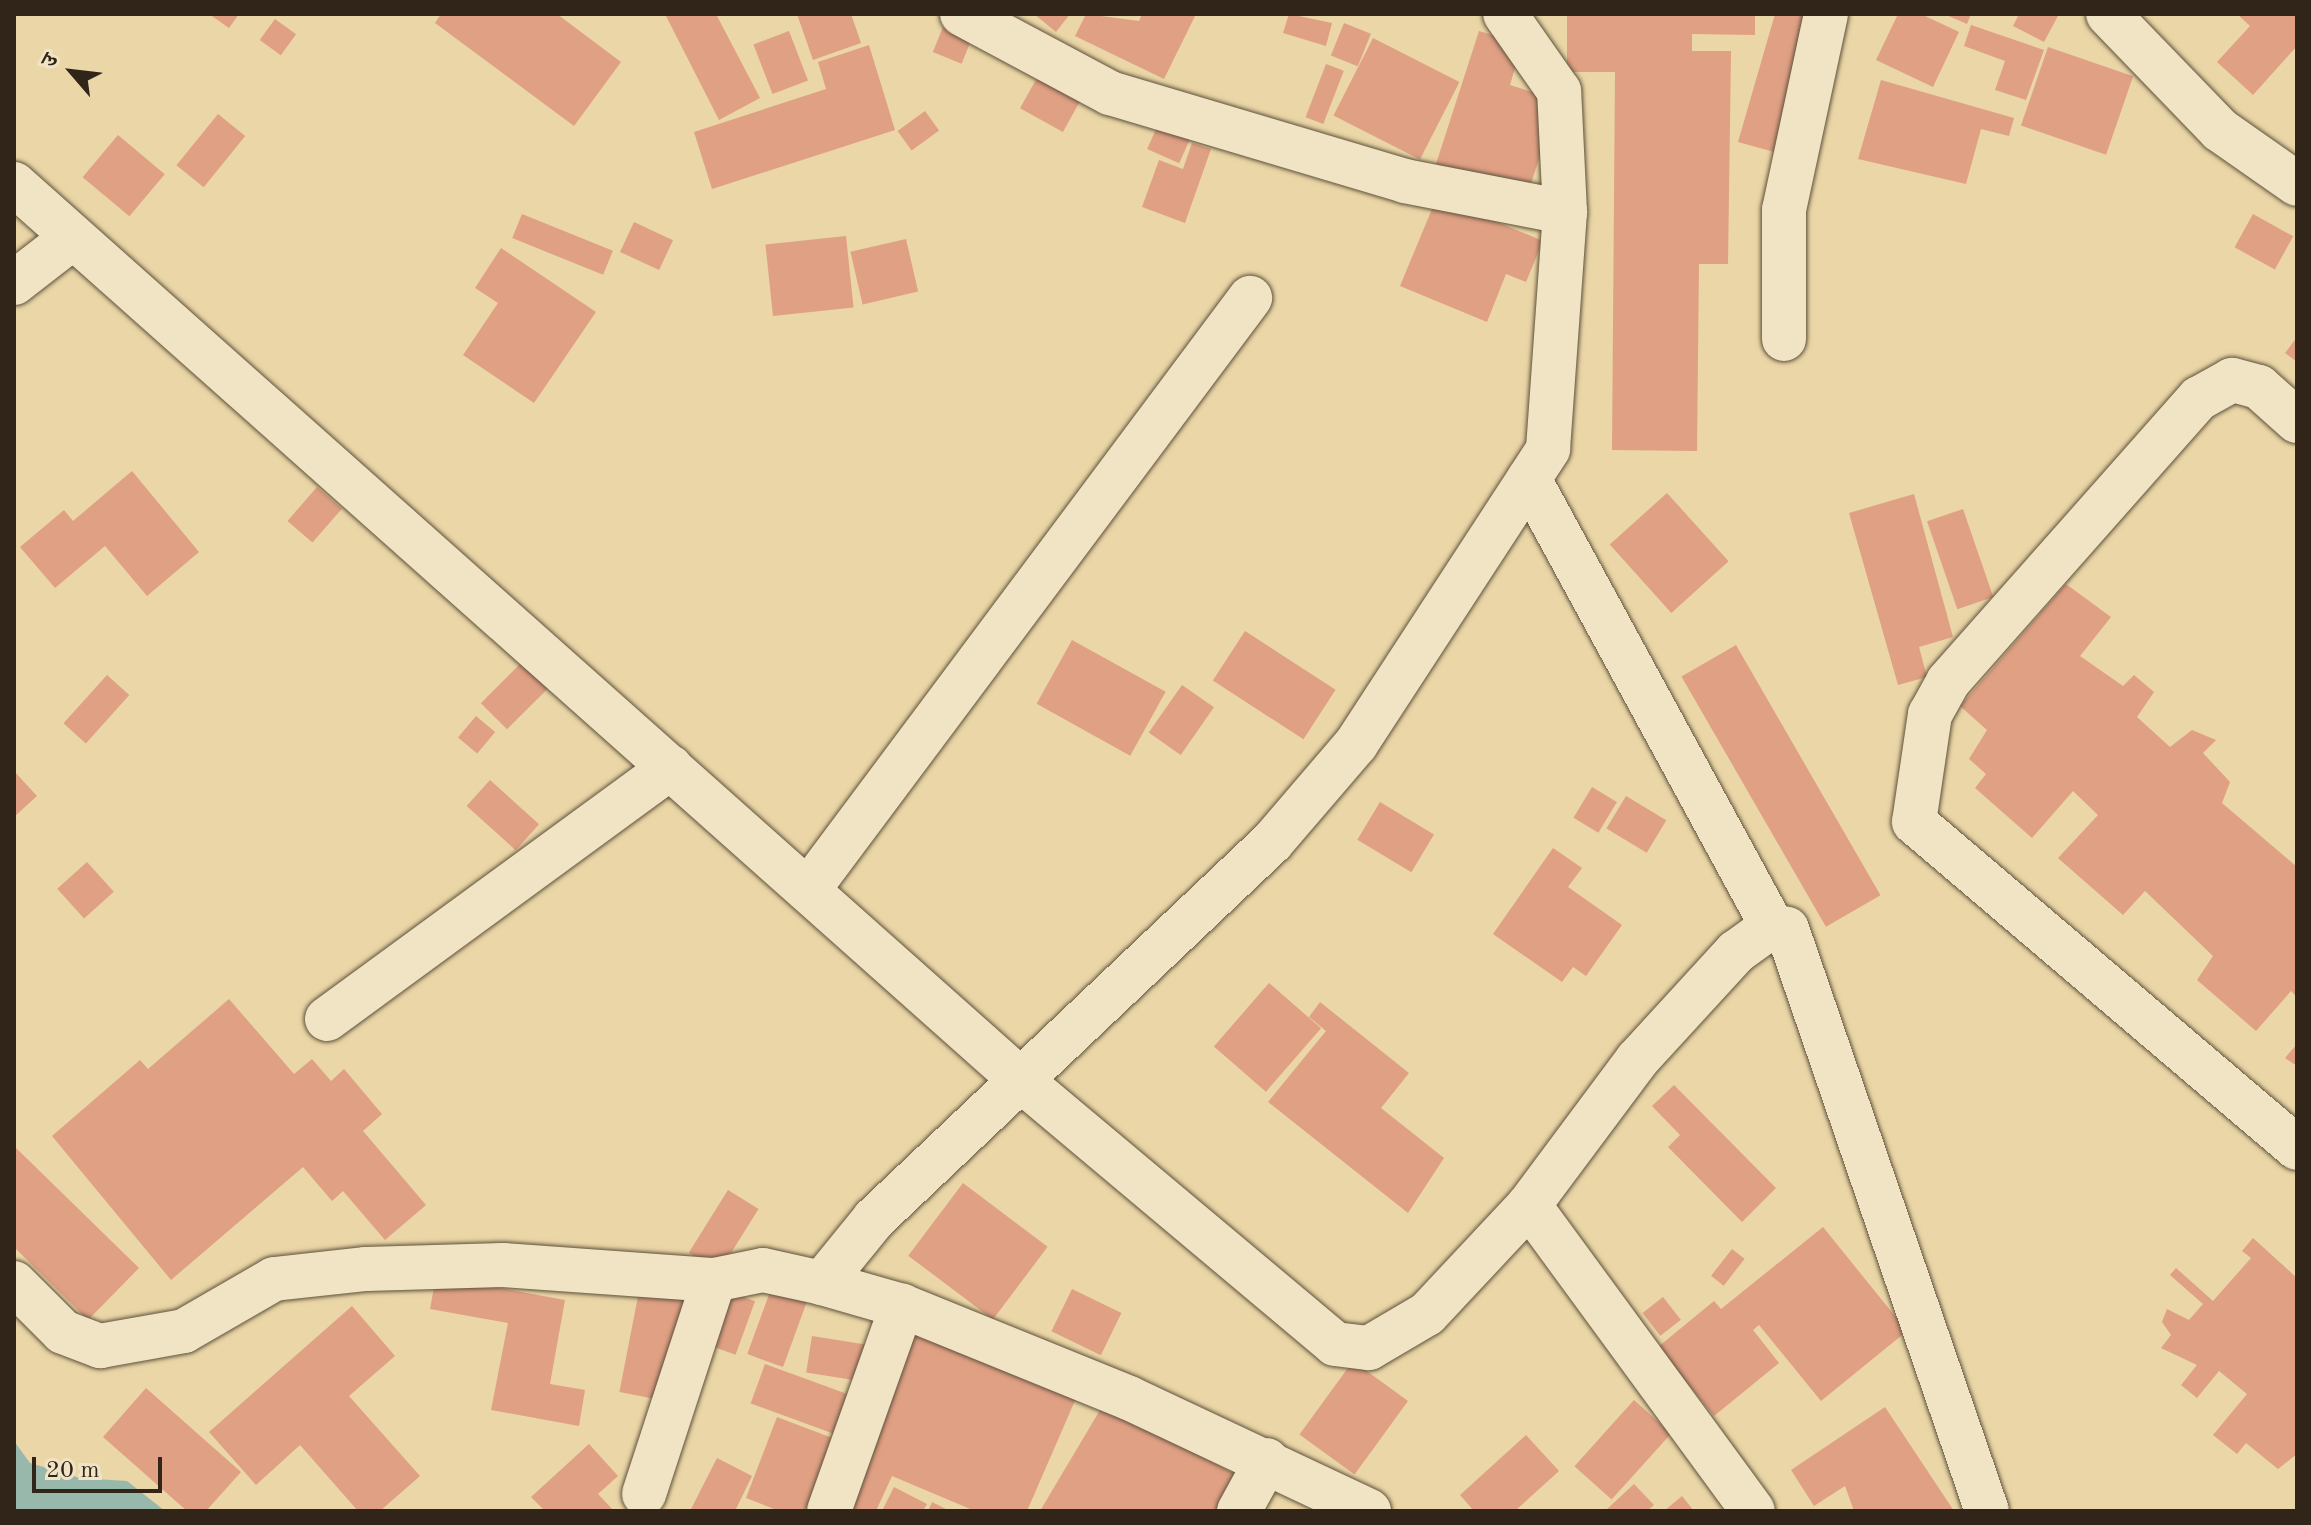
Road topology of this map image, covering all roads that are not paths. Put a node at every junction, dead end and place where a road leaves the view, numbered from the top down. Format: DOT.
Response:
graph roads {
  1 [pos="962,14"];
  2 [pos="1505,14"];
  3 [pos="1826,14"];
  4 [pos="2108,14"];
  5 [pos="14,184"];
  6 [pos="2297,184"];
  7 [pos="1565,212"];
  8 [pos="72,238"];
  9 [pos="14,283"];
  10 [pos="1250,298"];
  11 [pos="1784,339"];
  12 [pos="2297,421"];
  13 [pos="1529,479"];
  14 [pos="671,767"];
  15 [pos="808,890"];
  16 [pos="1772,926"];
  17 [pos="327,1019"];
  18 [pos="1023,1082"];
  19 [pos="2297,1148"];
  20 [pos="1529,1205"];
  21 [pos="714,1280"];
  22 [pos="14,1283"];
  23 [pos="822,1283"];
  24 [pos="902,1306"];
  25 [pos="1267,1460"];
  26 [pos="644,1494"];
  27 [pos="829,1511"];
  28 [pos="1239,1511"];
  29 [pos="1369,1511"];
  30 [pos="1753,1511"];
  31 [pos="1987,1511"];
  1 -- 7 [label="street"];
  2 -- 7 [label="street"];
  3 -- 11 [label="street"];
  4 -- 6 [label="street"];
  5 -- 8 [label="street"];
  7 -- 13 [label="street"];
  8 -- 9 [label="street"];
  8 -- 14 [label="street"];
  10 -- 15 [label="street"];
  12 -- 19 [label="street"];
  13 -- 16 [label="street"];
  13 -- 18 [label="street"];
  14 -- 15 [label="street"];
  14 -- 17 [label="street"];
  15 -- 18 [label="street"];
  16 -- 20 [label="street"];
  16 -- 31 [label="street"];
  18 -- 20 [label="street"];
  18 -- 23 [label="street"];
  20 -- 30 [label="street"];
  21 -- 22 [label="street"];
  21 -- 23 [label="street"];
  21 -- 26 [label="street"];
  23 -- 24 [label="street"];
  24 -- 25 [label="street"];
  24 -- 27 [label="street"];
  25 -- 28 [label="street"];
  25 -- 29 [label="street"];
}
